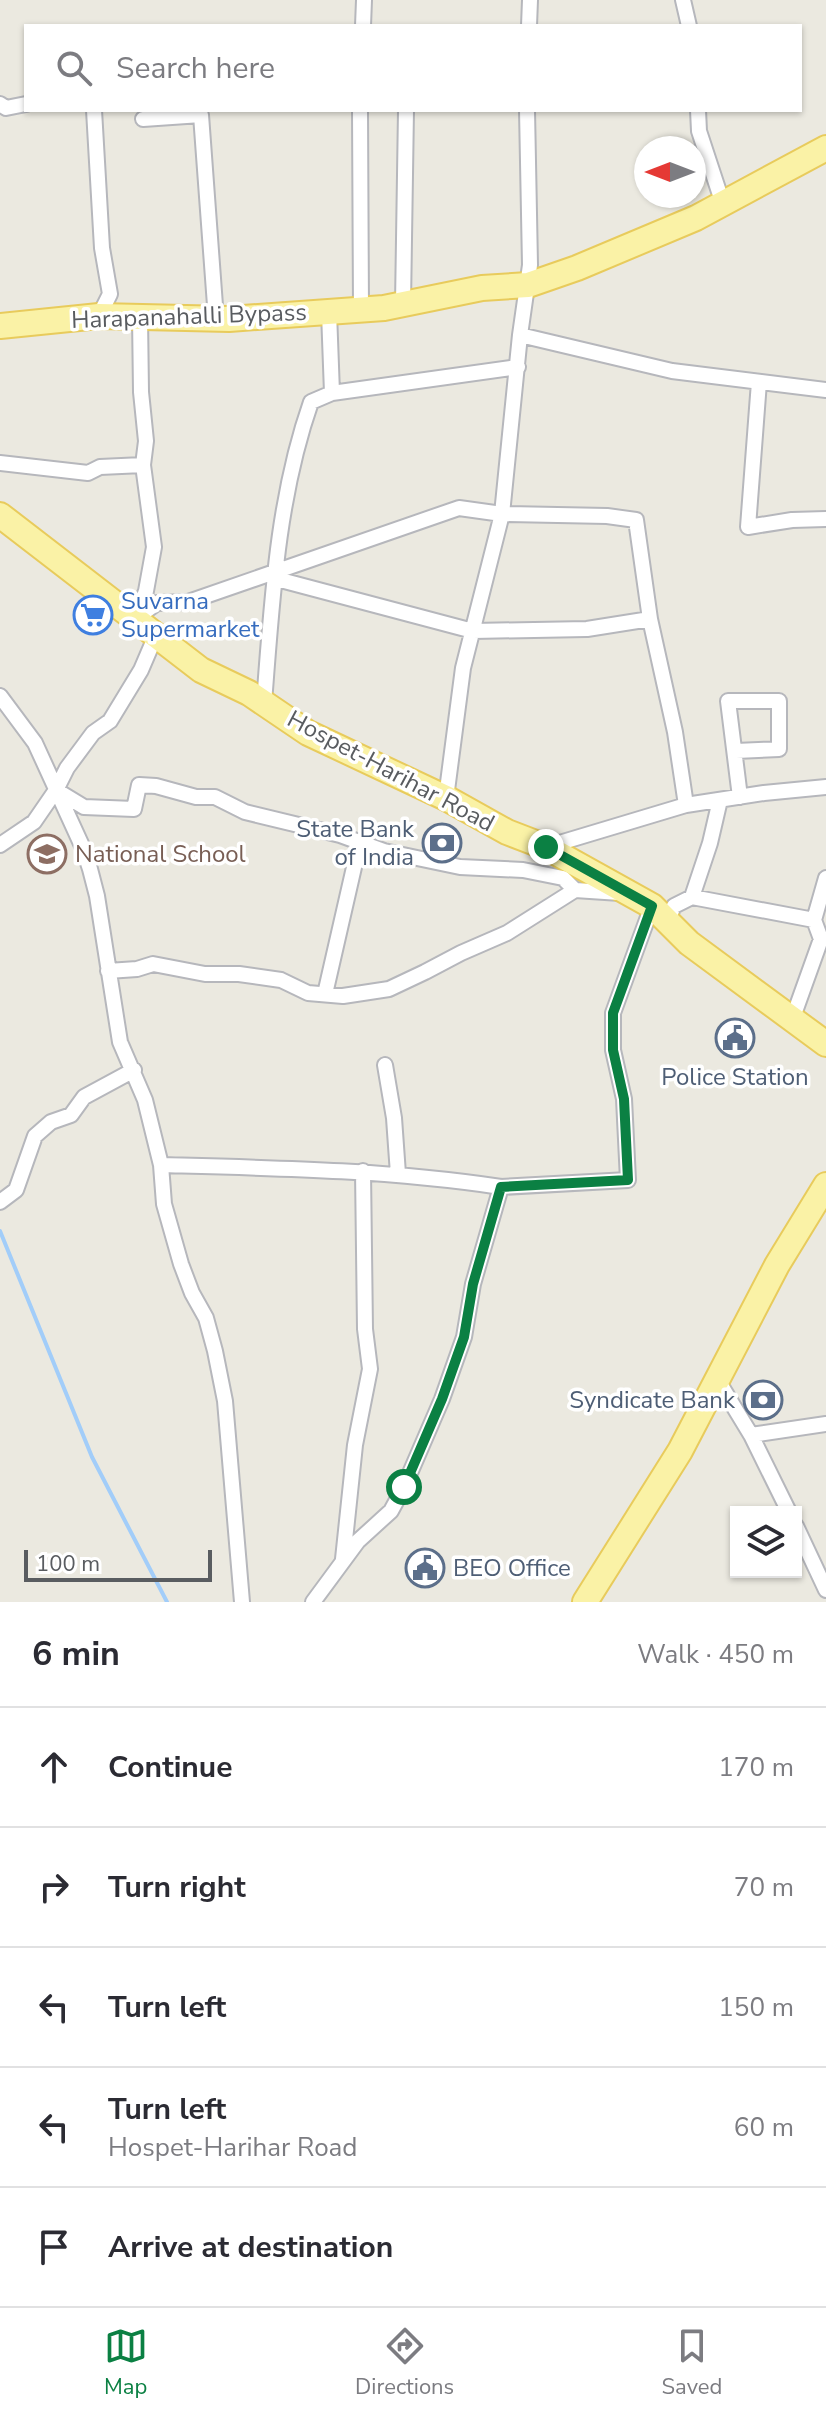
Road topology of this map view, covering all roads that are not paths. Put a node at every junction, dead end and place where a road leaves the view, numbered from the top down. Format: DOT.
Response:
graph roads {
  1 [pos="364,0"];
  2 [pos="530,0"];
  3 [pos="683,0"];
  4 [pos="363,24"];
  5 [pos="529,24"];
  6 [pos="689,24"];
  7 [pos="0,104"];
  8 [pos="24,104"];
  9 [pos="94,112"];
  10 [pos="360,112"];
  11 [pos="406,112"];
  12 [pos="527,112"];
  13 [pos="698,112"];
  14 [pos="143,119"];
  15 [pos="826,148"];
  16 [pos="723,204"];
  17 [pos="528,285"];
  18 [pos="403,304"];
  19 [pos="361,310"];
  20 [pos="329,312"];
  21 [pos="99,316"];
  22 [pos="140,317"];
  23 [pos="216,319"];
  24 [pos="0,326"];
  25 [pos="520,335"];
  26 [pos="518,367"];
  27 [pos="759,382"];
  28 [pos="826,390"];
  29 [pos="332,393"];
  30 [pos="0,463"];
  31 [pos="143,465"];
  32 [pos="502,514"];
  33 [pos="0,515"];
  34 [pos="826,519"];
  35 [pos="274,574"];
  36 [pos="136,618"];
  37 [pos="650,619"];
  38 [pos="473,631"];
  39 [pos="156,635"];
  40 [pos="0,696"];
  41 [pos="264,703"];
  42 [pos="736,751"];
  43 [pos="826,787"];
  44 [pos="56,790"];
  45 [pos="740,797"];
  46 [pos="446,798"];
  47 [pos="720,800"];
  48 [pos="686,805"];
  49 [pos="360,841"];
  50 [pos="0,845"];
  51 [pos="546,847"];
  52 [pos="826,878"];
  53 [pos="575,890"];
  54 [pos="629,893"];
  55 [pos="692,897"];
  56 [pos="659,914"];
  57 [pos="814,920"];
  58 [pos="823,936"];
  59 [pos="108,971"];
  60 [pos="325,994"];
  61 [pos="792,1020"];
  62 [pos="826,1044"];
  63 [pos="385,1065"];
  64 [pos="134,1070"];
  65 [pos="161,1165"];
  66 [pos="363,1171"];
  67 [pos="398,1174"];
  68 [pos="826,1185"];
  69 [pos="501,1187"];
  70 [pos="0,1202"];
  71 [pos="717,1379"];
  72 [pos="826,1424"];
  73 [pos="751,1435"];
  74 [pos="786,1506"];
  75 [pos="802,1539"];
  76 [pos="343,1559"];
  77 [pos="826,1590"];
  78 [pos="242,1602"];
  79 [pos="313,1602"];
  80 [pos="585,1602"];
  1 -- 4 [label="street"];
  2 -- 5 [label="street"];
  3 -- 6 [label="street"];
  7 -- 8 [label="street"];
  9 -- 21 [label="street"];
  10 -- 19 [label="street"];
  11 -- 18 [label="street"];
  12 -- 17 [label="street"];
  13 -- 16 [label="street"];
  14 -- 23 [label="street"];
  15 -- 16 [label="main road, Harapanahalli Bypass"];
  16 -- 17 [label="main road, Harapanahalli Bypass"];
  17 -- 18 [label="main road, Harapanahalli Bypass"];
  17 -- 25 [label="street"];
  18 -- 19 [label="main road, Harapanahalli Bypass"];
  19 -- 20 [label="main road, Harapanahalli Bypass"];
  20 -- 23 [label="main road, Harapanahalli Bypass"];
  20 -- 29 [label="street"];
  21 -- 22 [label="main road, Harapanahalli Bypass"];
  21 -- 24 [label="main road, Harapanahalli Bypass"];
  22 -- 23 [label="main road, Harapanahalli Bypass"];
  22 -- 31 [label="street"];
  25 -- 26 [label="street"];
  25 -- 27 [label="street"];
  26 -- 29 [label="street"];
  26 -- 32 [label="street"];
  27 -- 28 [label="street"];
  27 -- 34 [label="street"];
  29 -- 35 [label="street"];
  30 -- 31 [label="street"];
  31 -- 36 [label="street"];
  32 -- 35 [label="street"];
  32 -- 37 [label="street"];
  32 -- 38 [label="street"];
  33 -- 36 [label="main road, Hospet-Harihar Road"];
  35 -- 36 [label="street"];
  35 -- 38 [label="street"];
  35 -- 41 [label="street"];
  36 -- 39 [label="main road, Hospet-Harihar Road"];
  37 -- 38 [label="street"];
  37 -- 48 [label="street"];
  38 -- 46 [label="street"];
  39 -- 41 [label="main road, Hospet-Harihar Road"];
  39 -- 44 [label="street"];
  40 -- 44 [label="street"];
  41 -- 46 [label="main road, Hospet-Harihar Road"];
  42 -- 42 [label="street"];
  42 -- 45 [label="street"];
  43 -- 45 [label="street"];
  44 -- 49 [label="street"];
  44 -- 50 [label="street"];
  44 -- 59 [label="street"];
  45 -- 47 [label="street"];
  46 -- 51 [label="main road, Hospet-Harihar Road"];
  47 -- 48 [label="street"];
  47 -- 55 [label="street"];
  48 -- 51 [label="street"];
  49 -- 53 [label="street"];
  49 -- 60 [label="street"];
  51 -- 54 [label="main road, Hospet-Harihar Road"];
  52 -- 57 [label="street"];
  53 -- 54 [label="street"];
  53 -- 60 [label="street"];
  54 -- 56 [label="main road, Hospet-Harihar Road"];
  55 -- 56 [label="street"];
  55 -- 57 [label="street"];
  56 -- 61 [label="main road, Hospet-Harihar Road"];
  56 -- 69 [label="street"];
  57 -- 58 [label="street"];
  58 -- 61 [label="street"];
  59 -- 60 [label="street"];
  59 -- 64 [label="street"];
  61 -- 62 [label="main road, Hospet-Harihar Road"];
  63 -- 67 [label="street"];
  64 -- 65 [label="street"];
  64 -- 70 [label="street"];
  65 -- 66 [label="street"];
  65 -- 78 [label="street"];
  66 -- 67 [label="street"];
  66 -- 76 [label="street"];
  67 -- 69 [label="street"];
  68 -- 71 [label="main road"];
  69 -- 76 [label="street"];
  71 -- 73 [label="street"];
  71 -- 80 [label="main road"];
  72 -- 73 [label="street"];
  73 -- 74 [label="street"];
  75 -- 77 [label="street"];
  76 -- 79 [label="street"];
}
